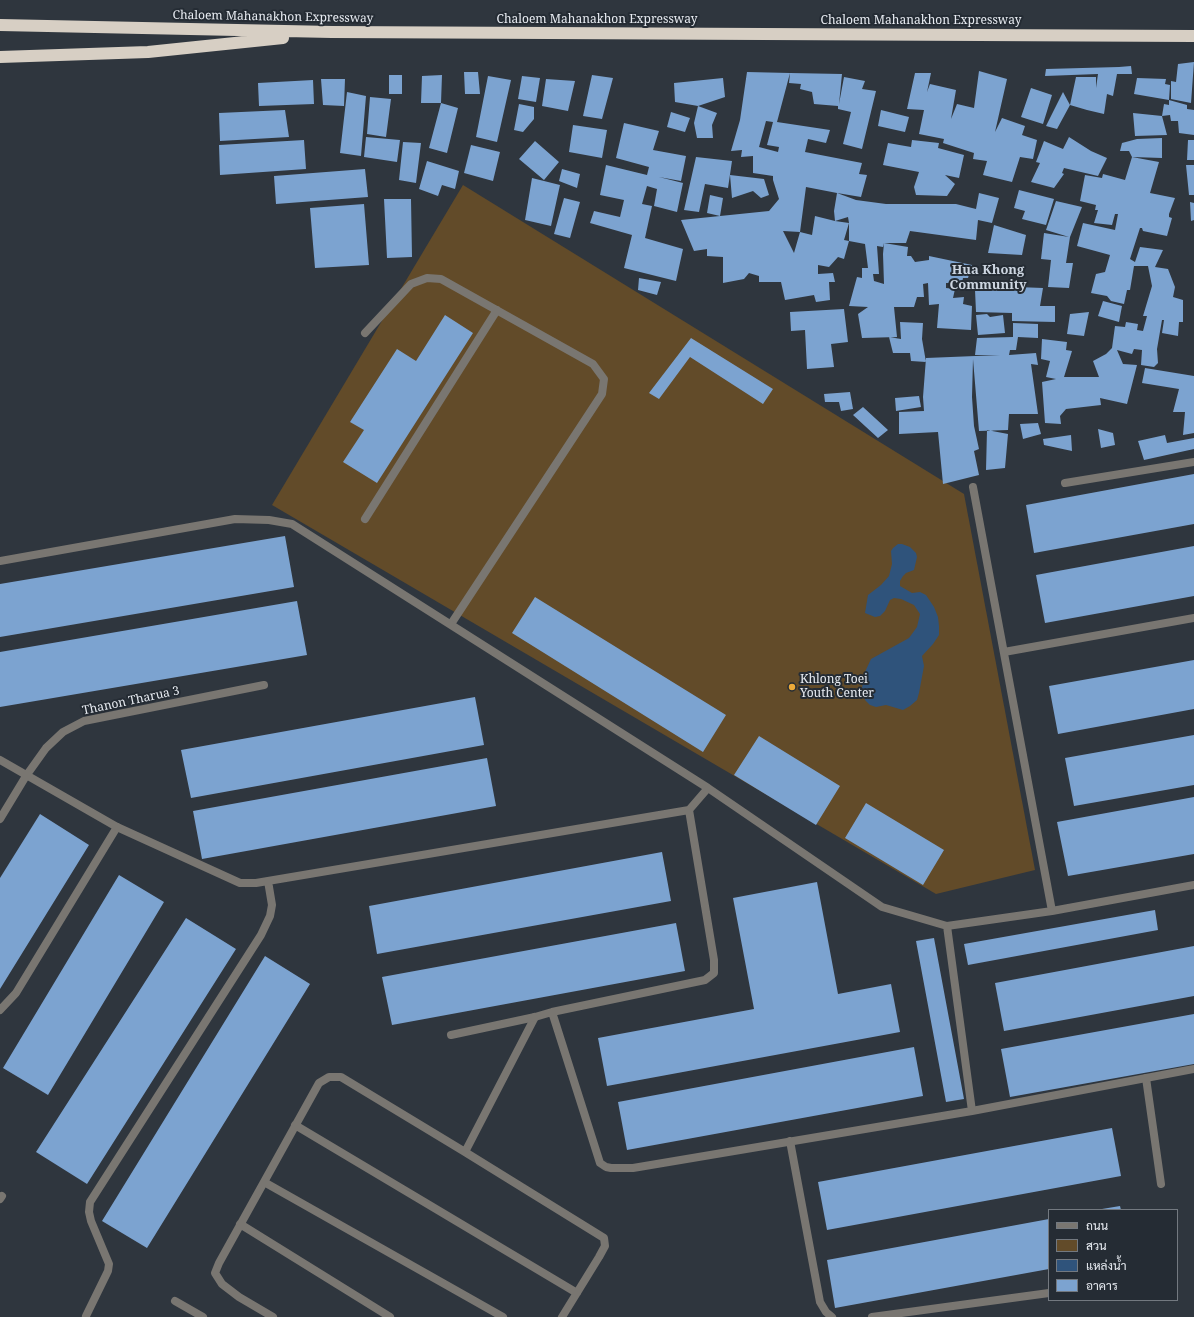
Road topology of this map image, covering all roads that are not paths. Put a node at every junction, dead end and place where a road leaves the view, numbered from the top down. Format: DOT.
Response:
graph roads {
  1 [pos="0,25"];
  2 [pos="332,32"];
  3 [pos="1194,36"];
  4 [pos="0,57"];
  5 [pos="497,310"];
  6 [pos="365,333"];
  7 [pos="1194,462"];
  8 [pos="1065,483"];
  9 [pos="973,487"];
  10 [pos="365,519"];
  11 [pos="0,561"];
  12 [pos="1194,618"];
  13 [pos="451,624"];
  14 [pos="1004,652"];
  15 [pos="264,685"];
  16 [pos="0,760"];
  17 [pos="26,776"];
  18 [pos="708,788"];
  19 [pos="689,810"];
  20 [pos="0,819"];
  21 [pos="117,827"];
  22 [pos="268,881"];
  23 [pos="1194,886"];
  24 [pos="1052,910"];
  25 [pos="948,926"];
  26 [pos="0,1010"];
  27 [pos="552,1012"];
  28 [pos="535,1017"];
  29 [pos="451,1035"];
  30 [pos="1194,1069"];
  31 [pos="1146,1078"];
  32 [pos="972,1111"];
  33 [pos="295,1125"];
  34 [pos="790,1141"];
  35 [pos="465,1152"];
  36 [pos="264,1182"];
  37 [pos="1161,1184"];
  38 [pos="240,1224"];
  39 [pos="577,1293"];
  40 [pos="1048,1293"];
  41 [pos="175,1301"];
  42 [pos="86,1316"];
  43 [pos="203,1317"];
  44 [pos="273,1317"];
  45 [pos="390,1317"];
  46 [pos="503,1317"];
  47 [pos="562,1317"];
  48 [pos="832,1317"];
  49 [pos="872,1317"];
  1 -- 2 [label="highway, Chaloem Mahanakhon Expressway"];
  2 -- 3 [label="highway, Chaloem Mahanakhon Expressway"];
  2 -- 4 [label="highway"];
  5 -- 6 [label="street"];
  5 -- 10 [label="street"];
  5 -- 13 [label="street"];
  7 -- 8 [label="street"];
  9 -- 14 [label="street"];
  11 -- 13 [label="street"];
  12 -- 14 [label="street"];
  13 -- 18 [label="street"];
  14 -- 24 [label="street"];
  15 -- 17 [label="street, Thanon Tharua 3"];
  16 -- 17 [label="street"];
  17 -- 20 [label="street, Thanon Tharua 3"];
  17 -- 21 [label="street"];
  18 -- 19 [label="street"];
  18 -- 25 [label="street"];
  19 -- 22 [label="street"];
  19 -- 27 [label="street"];
  21 -- 22 [label="street"];
  21 -- 26 [label="street"];
  22 -- 42 [label="street"];
  23 -- 24 [label="street"];
  24 -- 25 [label="street"];
  25 -- 32 [label="street"];
  27 -- 28 [label="street"];
  27 -- 34 [label="street"];
  28 -- 29 [label="street"];
  28 -- 35 [label="street"];
  30 -- 31 [label="street"];
  31 -- 32 [label="street"];
  31 -- 37 [label="street"];
  32 -- 34 [label="street"];
  33 -- 35 [label="street"];
  33 -- 36 [label="street"];
  33 -- 39 [label="street"];
  34 -- 48 [label="street"];
  35 -- 39 [label="street"];
  36 -- 38 [label="street"];
  36 -- 46 [label="street"];
  38 -- 44 [label="street"];
  38 -- 45 [label="street"];
  39 -- 47 [label="street"];
  40 -- 49 [label="street"];
  41 -- 43 [label="street"];
}
